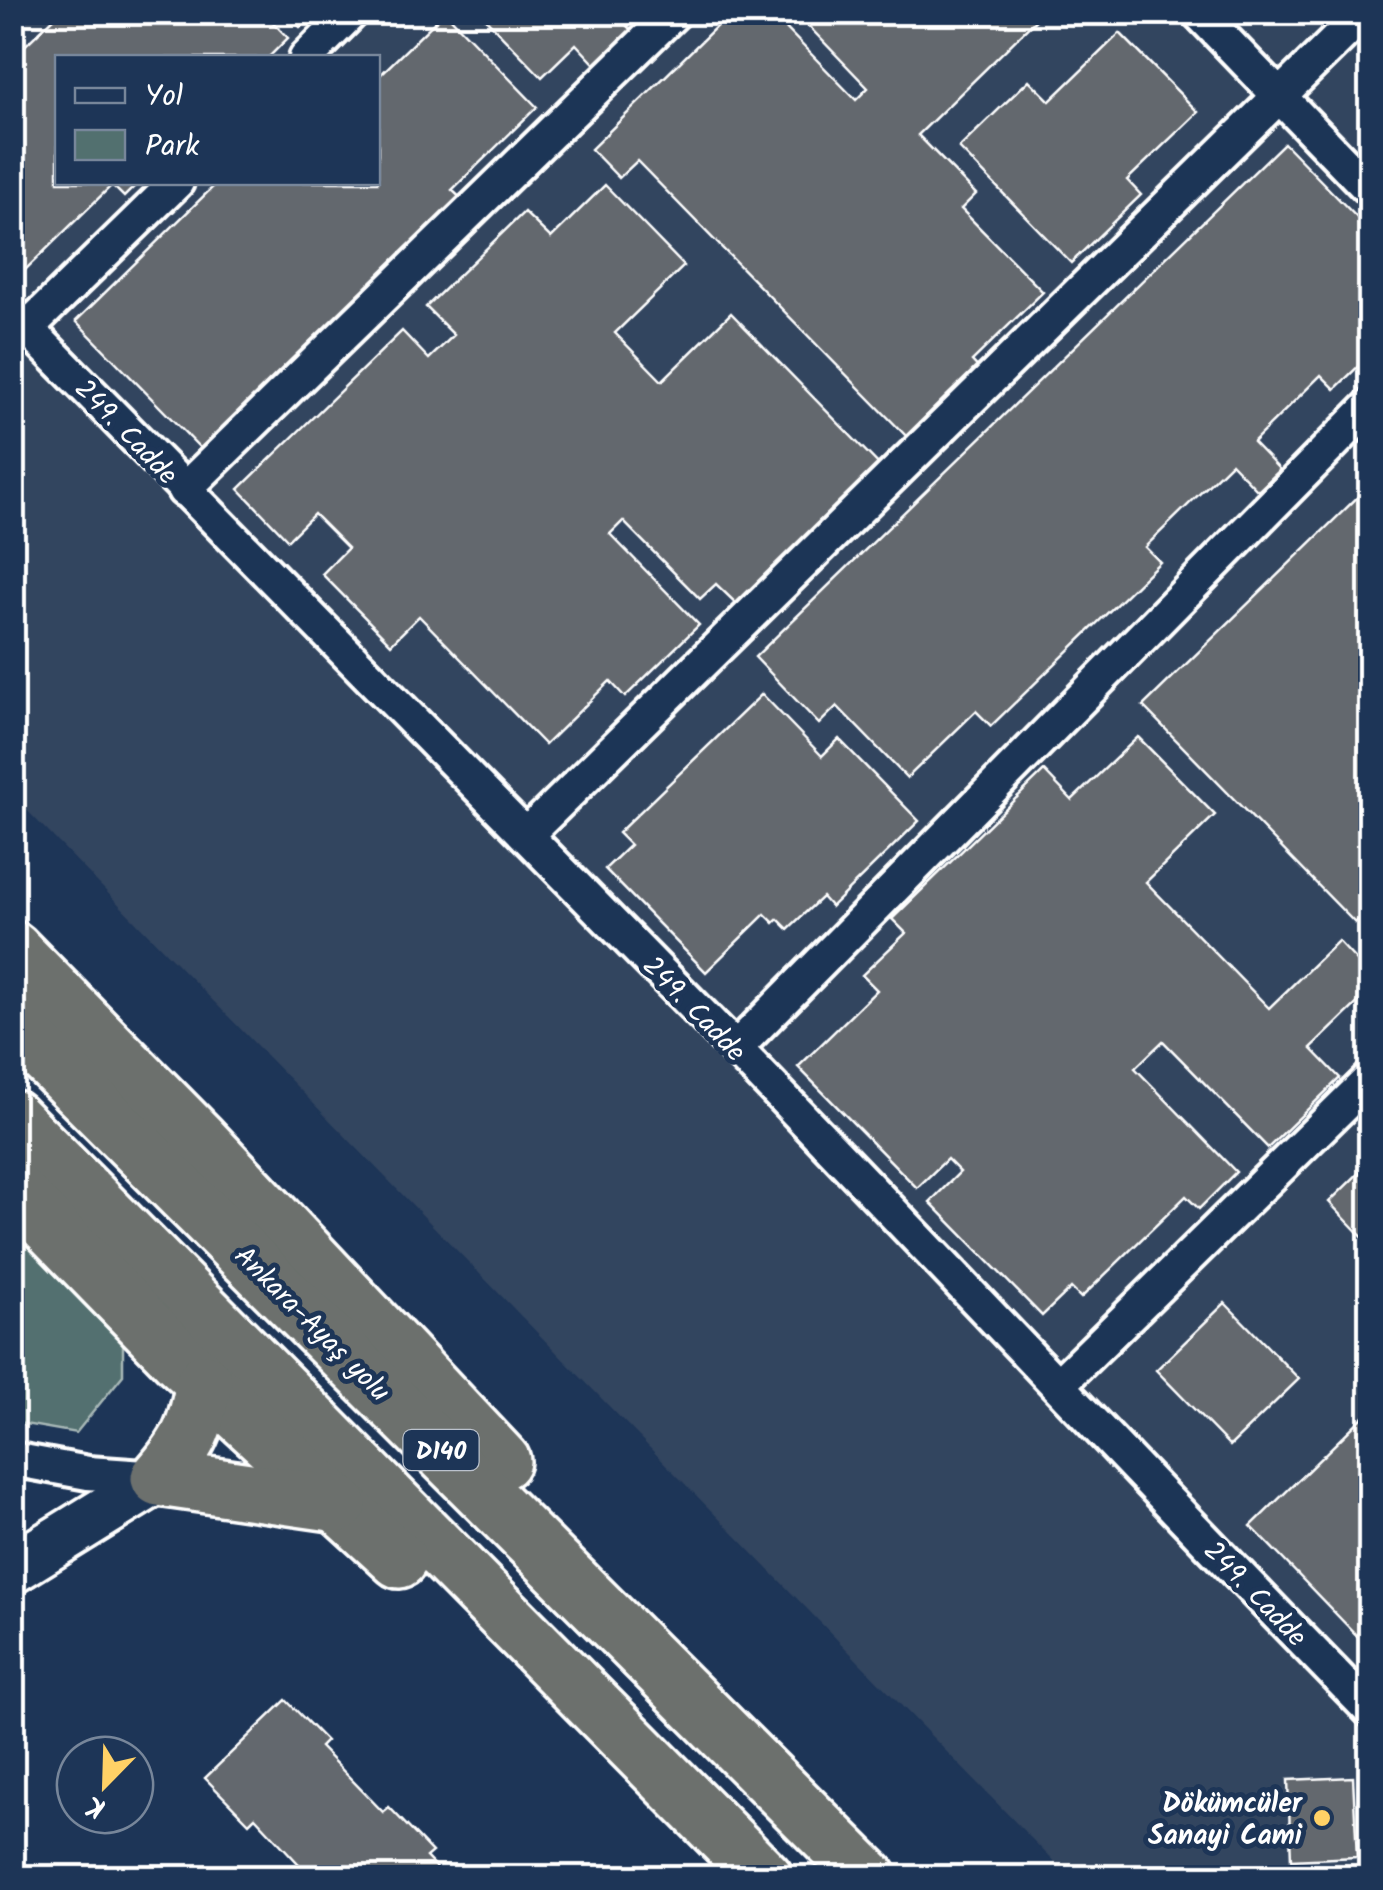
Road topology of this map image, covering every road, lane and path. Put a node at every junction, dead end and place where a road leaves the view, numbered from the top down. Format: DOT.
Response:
graph roads {
  1 [pos="352,12"];
  2 [pos="675,12"];
  3 [pos="1198,12"];
  4 [pos="1365,12"];
  5 [pos="309,55"];
  6 [pos="1281,95"];
  7 [pos="174,185"];
  8 [pos="1370,190"];
  9 [pos="20,320"];
  10 [pos="1370,406"];
  11 [pos="184,490"];
  12 [pos="526,835"];
  13 [pos="12,948"];
  14 [pos="12,1022"];
  15 [pos="735,1048"];
  16 [pos="1370,1079"];
  17 [pos="12,1118"];
  18 [pos="12,1188"];
  19 [pos="204,1382"];
  20 [pos="1058,1384"];
  21 [pos="12,1460"];
  22 [pos="159,1478"];
  23 [pos="339,1504"];
  24 [pos="12,1569"];
  25 [pos="640,1648"];
  26 [pos="1370,1710"];
  27 [pos="613,1726"];
  28 [pos="765,1878"];
  29 [pos="868,1878"];
  1 -- 5 [label="street"];
  2 -- 11 [label="street"];
  3 -- 6 [label="street"];
  4 -- 6 [label="street"];
  6 -- 8 [label="street"];
  6 -- 12 [label="street"];
  7 -- 9 [label="street"];
  9 -- 11 [label="street, 249. Cadde"];
  10 -- 15 [label="street"];
  11 -- 12 [label="street, 249. Cadde"];
  12 -- 15 [label="street, 249. Cadde"];
  13 -- 25 [label="highway"];
  14 -- 25 [label="highway, Ankara-Ayaş yolu / D140"];
  15 -- 20 [label="street, 249. Cadde"];
  16 -- 20 [label="street"];
  17 -- 27 [label="highway, D140"];
  18 -- 19 [label="highway"];
  19 -- 22 [label="highway"];
  19 -- 23 [label="highway"];
  20 -- 26 [label="street, 249. Cadde"];
  21 -- 22 [label="street"];
  22 -- 23 [label="highway"];
  22 -- 24 [label="main road"];
  23 -- 27 [label="highway"];
  25 -- 29 [label="highway, Ankara-Ayaş yolu / D140"];
  27 -- 28 [label="highway, D140"];
}
